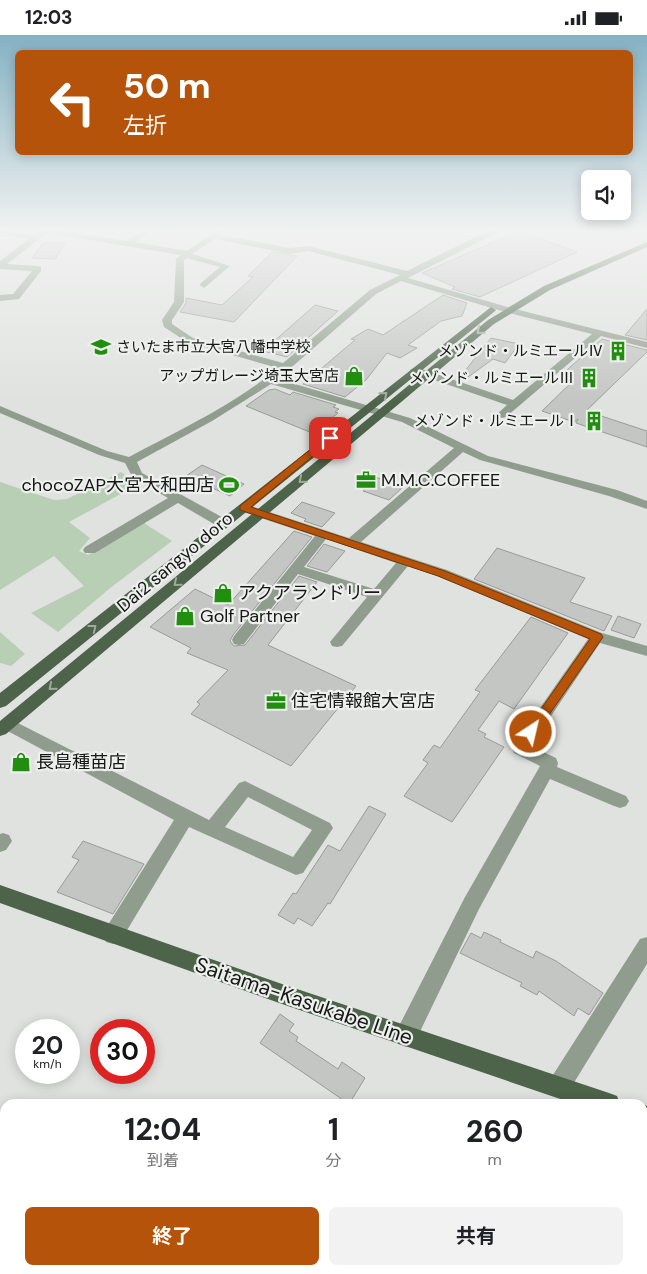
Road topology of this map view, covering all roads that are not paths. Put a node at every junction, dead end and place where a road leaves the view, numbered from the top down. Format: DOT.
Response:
graph roads {
  1 [pos="23,288"];
  2 [pos="179,288"];
  3 [pos="382,288"];
  4 [pos="440,288"];
  5 [pos="530,288"];
  6 [pos="548,288"];
  7 [pos="0,298"];
  8 [pos="502,308"];
  9 [pos="600,332"];
  10 [pos="647,345"];
  11 [pos="285,367"];
  12 [pos="415,370"];
  13 [pos="429,375"];
  14 [pos="270,380"];
  15 [pos="515,404"];
  16 [pos="368,408"];
  17 [pos="0,409"];
  18 [pos="382,413"];
  19 [pos="502,415"];
  20 [pos="461,448"];
  21 [pos="130,461"];
  22 [pos="177,498"];
  23 [pos="647,505"];
  24 [pos="244,508"];
  25 [pos="260,514"];
  26 [pos="224,524"];
  27 [pos="323,535"];
  28 [pos="350,544"];
  29 [pos="90,550"];
  30 [pos="404,562"];
  31 [pos="296,569"];
  32 [pos="377,595"];
  33 [pos="597,637"];
  34 [pos="239,640"];
  35 [pos="337,642"];
  36 [pos="647,651"];
  37 [pos="0,702"];
  38 [pos="4,727"];
  39 [pos="546,770"];
  40 [pos="620,801"];
  41 [pos="186,817"];
  42 [pos="212,829"];
  43 [pos="0,894"];
  44 [pos="113,935"];
  45 [pos="647,946"];
  46 [pos="406,1036"];
  47 [pos="559,1087"];
  48 [pos="595,1099"];
  1 -- 7 [label="street"];
  2 -- 11 [label="street"];
  3 -- 11 [label="street"];
  4 -- 8 [label="street"];
  5 -- 8 [label="main road, Dai2 sangyo doro"];
  6 -- 8 [label="main road, Dai2 sangyo doro"];
  8 -- 9 [label="street"];
  8 -- 12 [label="main road, Dai2 sangyo doro"];
  8 -- 13 [label="main road, Dai2 sangyo doro, one-way"];
  9 -- 10 [label="street"];
  9 -- 15 [label="street"];
  11 -- 14 [label="street"];
  12 -- 13 [label="street"];
  16 -- 12 [label="main road, Dai2 sangyo doro, one-way"];
  13 -- 15 [label="street"];
  13 -- 18 [label="main road, Dai2 sangyo doro"];
  14 -- 16 [label="street"];
  14 -- 21 [label="street"];
  15 -- 19 [label="street"];
  16 -- 18 [label="street"];
  16 -- 24 [label="main road, Dai2 sangyo doro"];
  17 -- 21 [label="street"];
  18 -- 20 [label="street"];
  18 -- 25 [label="main road, Dai2 sangyo doro, one-way"];
  20 -- 23 [label="street"];
  20 -- 28 [label="street"];
  21 -- 22 [label="street"];
  22 -- 26 [label="street"];
  22 -- 29 [label="street"];
  24 -- 25 [label="street"];
  24 -- 26 [label="main road, Dai2 sangyo doro"];
  25 -- 27 [label="street"];
  25 -- 38 [label="main road, Dai2 sangyo doro, one-way"];
  37 -- 26 [label="main road, Dai2 sangyo doro, one-way"];
  27 -- 28 [label="street"];
  27 -- 31 [label="street"];
  28 -- 30 [label="street"];
  30 -- 32 [label="street"];
  30 -- 33 [label="street"];
  31 -- 32 [label="street"];
  31 -- 34 [label="street"];
  32 -- 35 [label="street"];
  33 -- 36 [label="street"];
  33 -- 39 [label="street"];
  38 -- 41 [label="street"];
  39 -- 40 [label="street"];
  39 -- 46 [label="street"];
  41 -- 42 [label="street"];
  41 -- 44 [label="street"];
  42 -- 42 [label="street"];
  43 -- 44 [label="main road, Saitama-Kasukabe Line"];
  44 -- 46 [label="main road, Saitama-Kasukabe Line"];
  45 -- 47 [label="street"];
  46 -- 47 [label="main road, Saitama-Kasukabe Line"];
  47 -- 48 [label="main road, Saitama-Kasukabe Line"];
}
